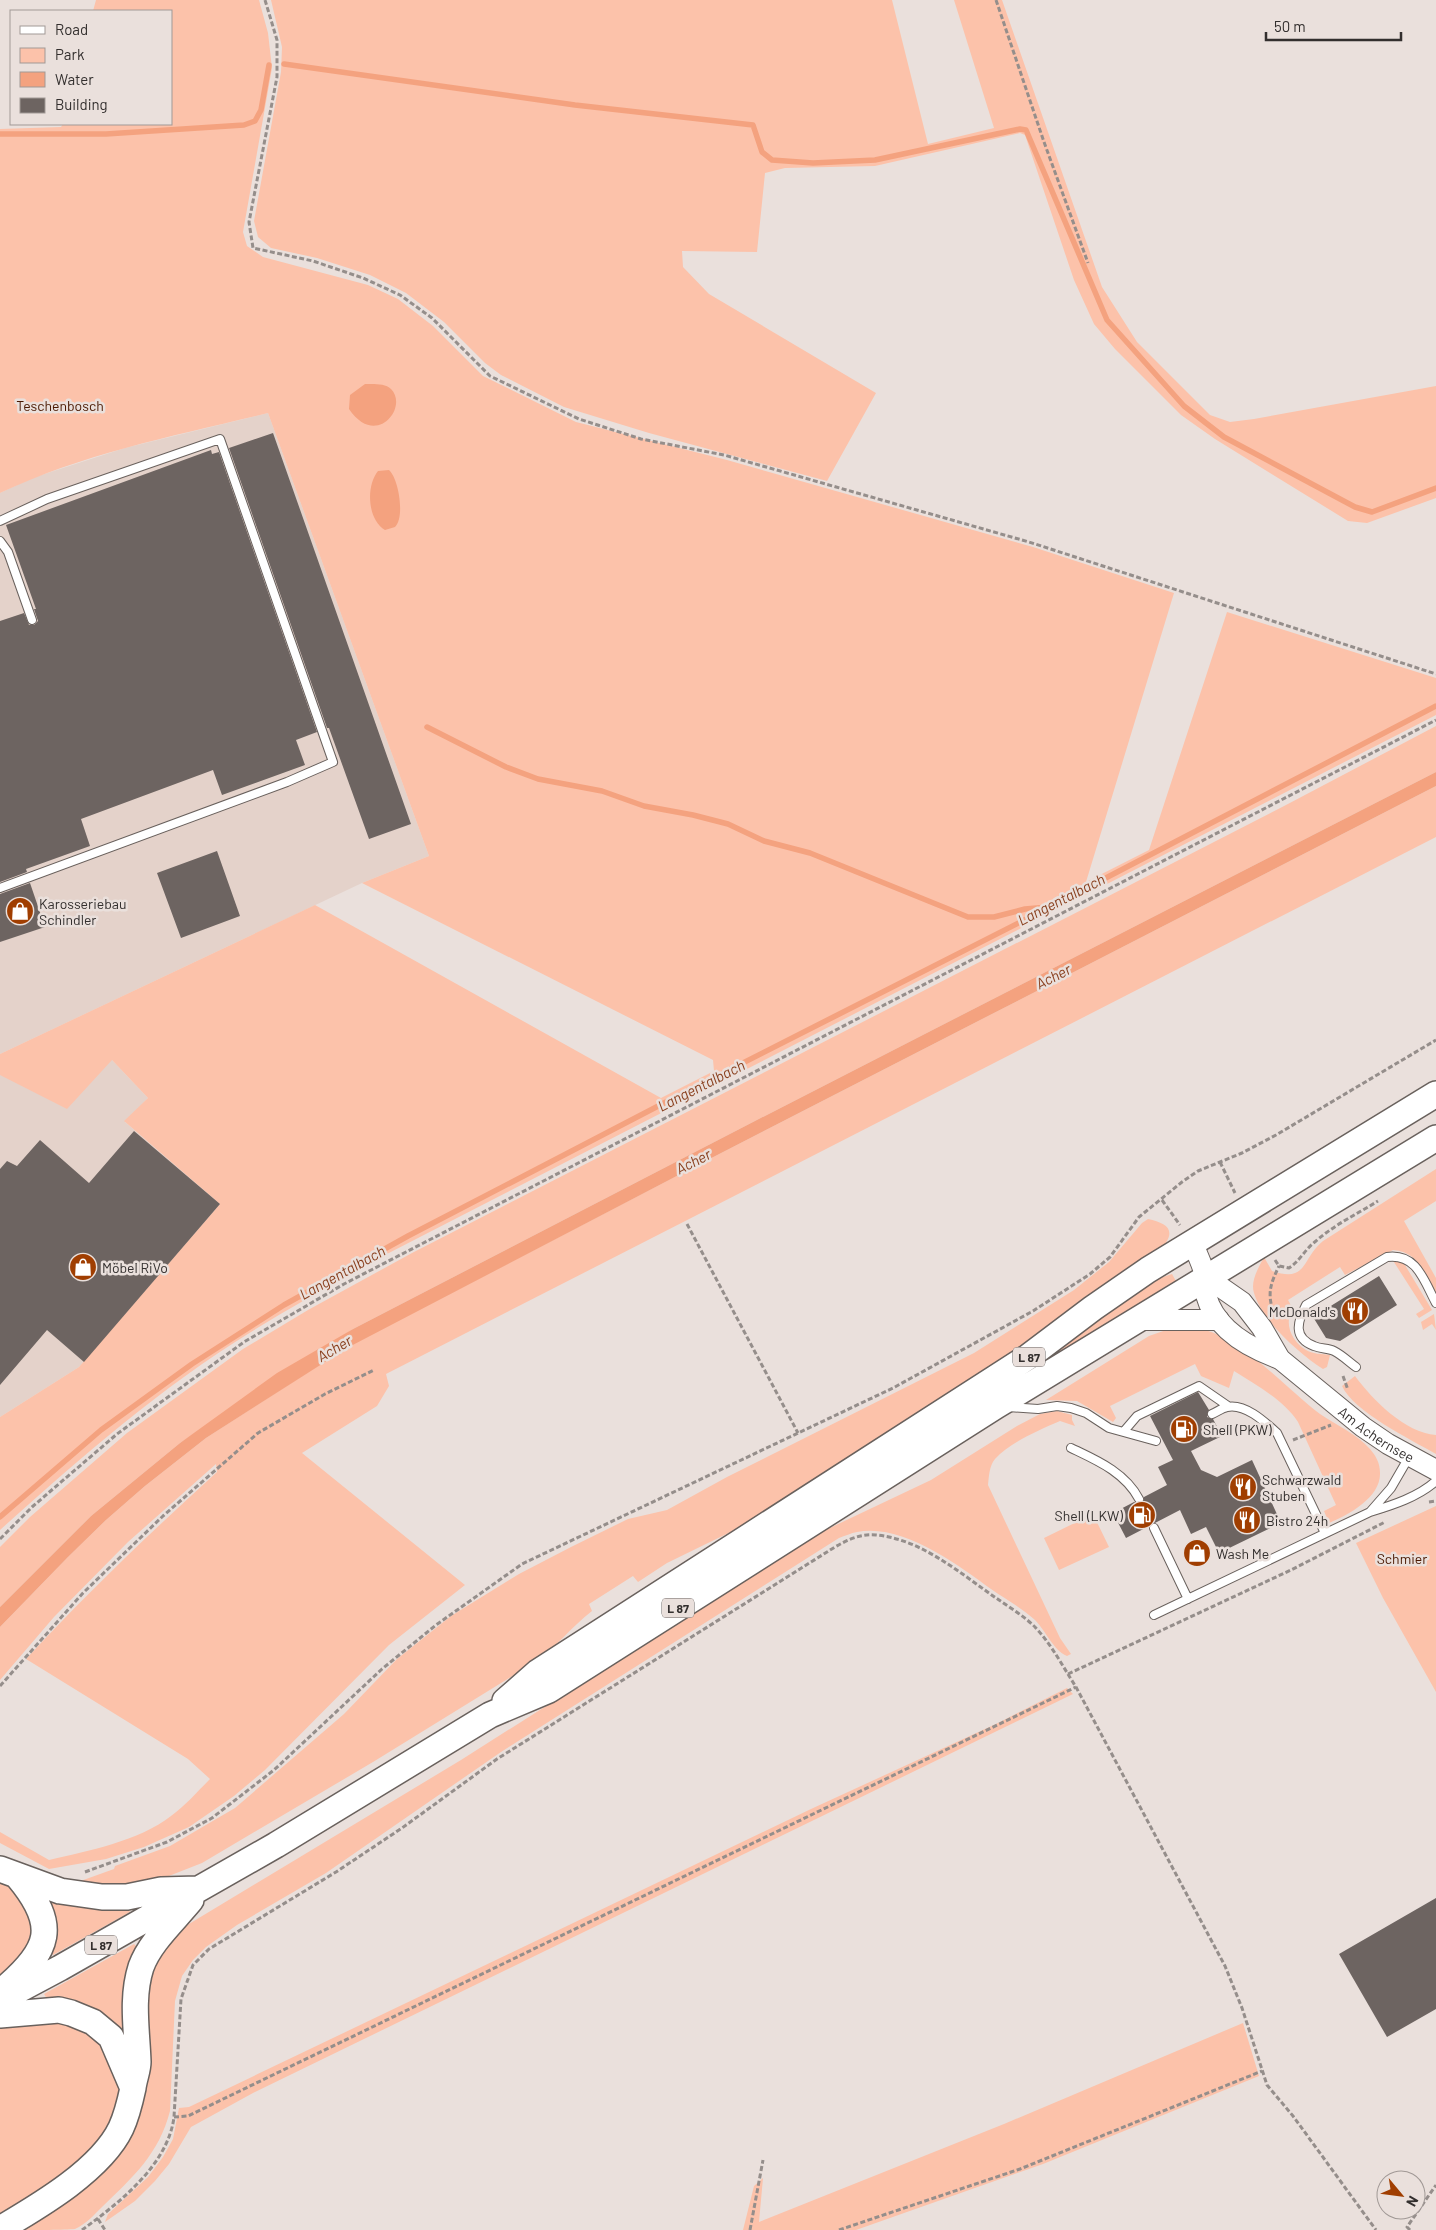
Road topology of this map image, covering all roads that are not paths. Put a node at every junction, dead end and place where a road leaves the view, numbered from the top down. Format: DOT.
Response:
graph roads {
  1 [pos="0,521"];
  2 [pos="0,541"];
  3 [pos="32,620"];
  4 [pos="0,888"];
  5 [pos="1436,1094"];
  6 [pos="1436,1138"];
  7 [pos="1192,1242"];
  8 [pos="1206,1277"];
  9 [pos="1436,1303"];
  10 [pos="1138,1320"];
  11 [pos="1219,1320"];
  12 [pos="1280,1359"];
  13 [pos="1356,1367"];
  14 [pos="996,1406"];
  15 [pos="1228,1406"];
  16 [pos="1212,1414"];
  17 [pos="1124,1430"];
  18 [pos="1156,1441"];
  19 [pos="1070,1448"];
  20 [pos="1409,1457"];
  21 [pos="1436,1470"];
  22 [pos="1436,1482"];
  23 [pos="1139,1498"];
  24 [pos="1370,1512"];
  25 [pos="1154,1528"];
  26 [pos="1325,1534"];
  27 [pos="1188,1599"];
  28 [pos="1154,1615"];
  29 [pos="490,1715"];
  30 [pos="9,1873"];
  31 [pos="200,1889"];
  32 [pos="0,1992"];
  33 [pos="0,2000"];
  34 [pos="0,2015"];
  35 [pos="133,2088"];
  36 [pos="0,2229"];
  1 -- 4 [label="lane"];
  2 -- 3 [label="lane"];
  5 -- 7 [label="main road, L 87"];
  6 -- 8 [label="main road, L 87"];
  7 -- 8 [label="street"];
  7 -- 29 [label="main road, L 87"];
  8 -- 10 [label="main road, L 87"];
  8 -- 11 [label="street"];
  8 -- 12 [label="street"];
  9 -- 13 [label="lane"];
  10 -- 11 [label="street"];
  10 -- 14 [label="main road, L 87"];
  11 -- 12 [label="street"];
  12 -- 20 [label="street, Am Achernsee"];
  14 -- 17 [label="lane"];
  14 -- 29 [label="main road, L 87"];
  15 -- 16 [label="lane"];
  15 -- 17 [label="lane"];
  15 -- 26 [label="lane"];
  17 -- 18 [label="lane"];
  19 -- 23 [label="lane"];
  20 -- 21 [label="street, Am Achernsee"];
  20 -- 24 [label="lane"];
  22 -- 24 [label="lane"];
  24 -- 26 [label="lane"];
  25 -- 27 [label="lane"];
  26 -- 27 [label="lane"];
  27 -- 28 [label="lane"];
  29 -- 31 [label="main road, L 87"];
  30 -- 31 [label="main road"];
  30 -- 32 [label="main road"];
  31 -- 33 [label="main road, L 87"];
  31 -- 35 [label="main road"];
  34 -- 35 [label="main road"];
  35 -- 36 [label="main road"];
}
